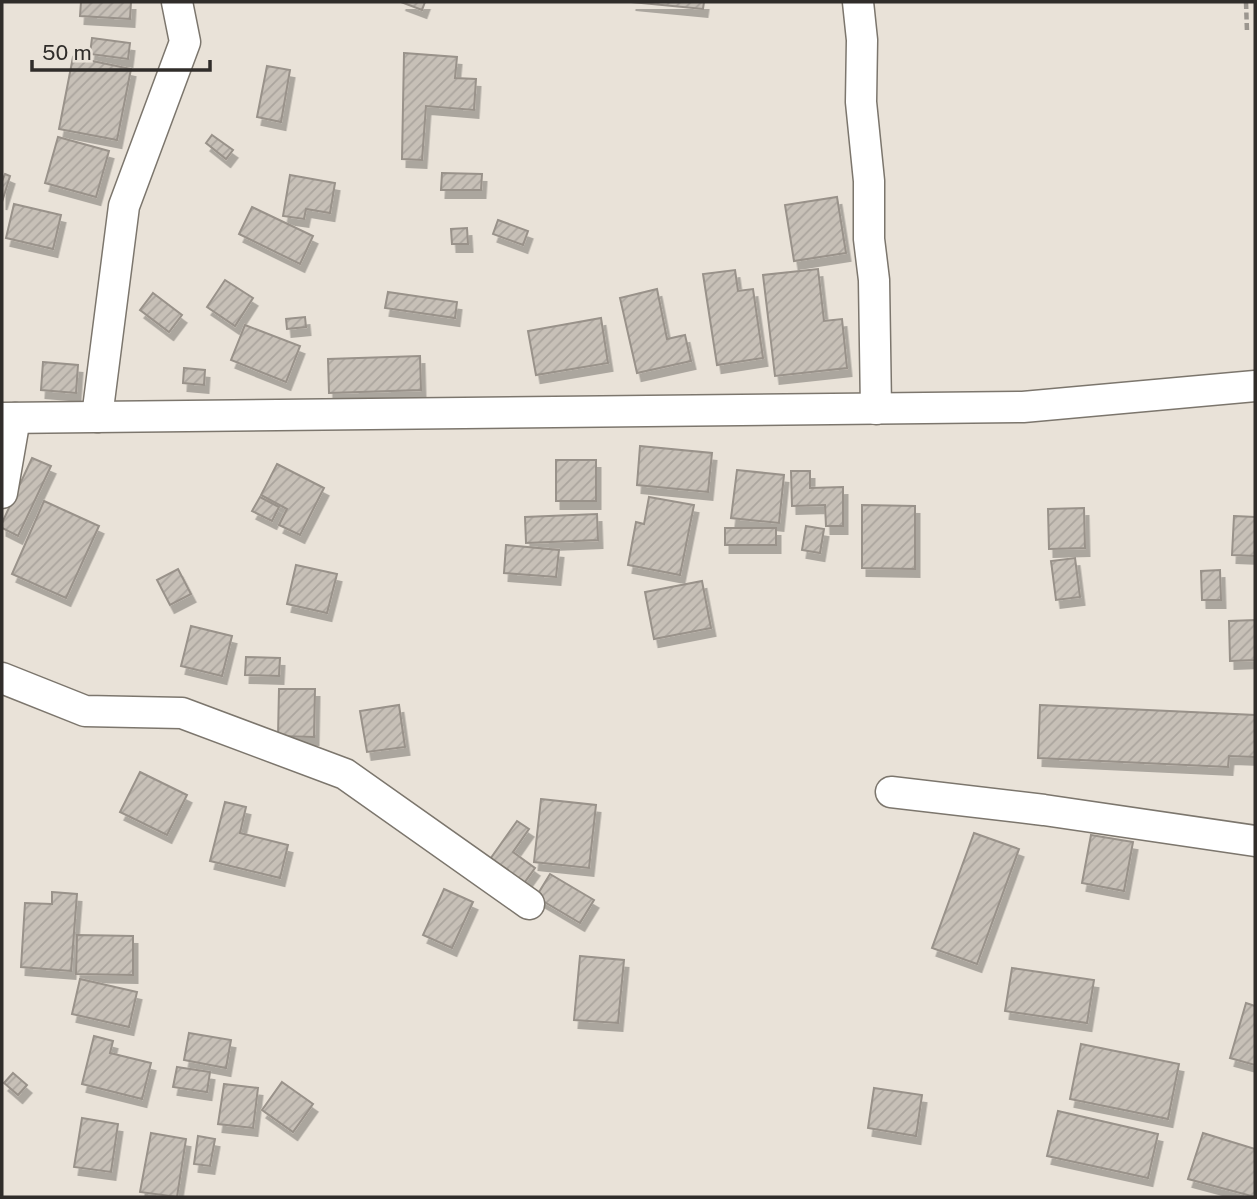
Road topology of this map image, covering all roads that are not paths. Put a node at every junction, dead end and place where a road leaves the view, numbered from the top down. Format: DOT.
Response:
graph roads {
  1 [pos="177,2"];
  2 [pos="858,2"];
  3 [pos="1255,386"];
  4 [pos="876,409"];
  5 [pos="97,417"];
  6 [pos="8,418"];
  7 [pos="2,493"];
  8 [pos="2,678"];
  9 [pos="891,792"];
  10 [pos="1255,841"];
  11 [pos="529,904"];
  1 -- 5 [label="street"];
  2 -- 4 [label="street"];
  3 -- 4 [label="street"];
  4 -- 5 [label="street"];
  5 -- 6 [label="street"];
  6 -- 7 [label="street"];
  8 -- 11 [label="street"];
  9 -- 10 [label="street"];
}
